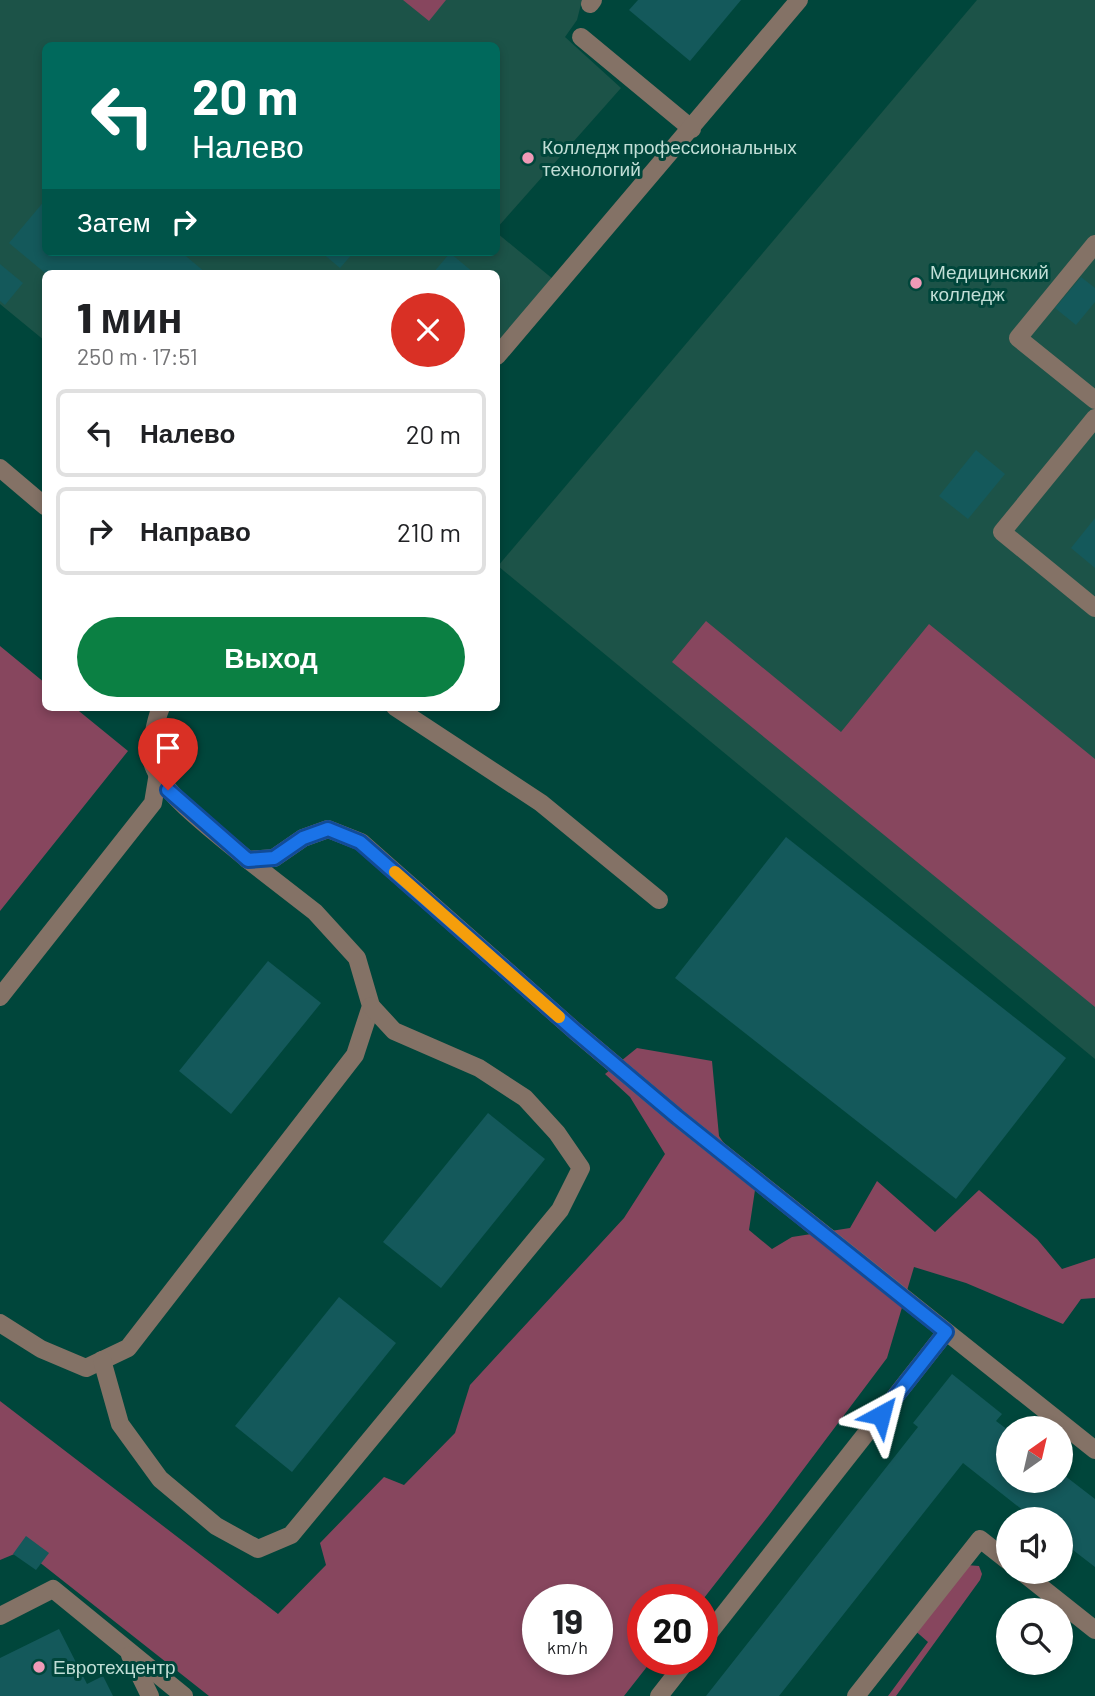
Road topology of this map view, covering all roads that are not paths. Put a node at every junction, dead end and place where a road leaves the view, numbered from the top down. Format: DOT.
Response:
graph roads {
  1 [pos="799,0"];
  2 [pos="581,37"];
  3 [pos="692,129"];
  4 [pos="1095,244"];
  5 [pos="500,353"];
  6 [pos="1095,400"];
  7 [pos="1095,418"];
  8 [pos="0,468"];
  9 [pos="42,504"];
  10 [pos="1095,608"];
  11 [pos="159,711"];
  12 [pos="401,711"];
  13 [pos="158,773"];
  14 [pos="248,860"];
  15 [pos="659,900"];
  16 [pos="0,997"];
  17 [pos="371,1006"];
  18 [pos="0,1323"];
  19 [pos="946,1332"];
  20 [pos="102,1360"];
  21 [pos="1095,1450"];
  22 [pos="996,1552"];
  23 [pos="1037,1584"];
  24 [pos="0,1616"];
  25 [pos="718,1622"];
  26 [pos="1095,1630"];
  27 [pos="127,1650"];
  28 [pos="675,1675"];
  29 [pos="150,1696"];
  30 [pos="184,1696"];
  31 [pos="659,1696"];
  32 [pos="856,1696"];
  1 -- 3 [label="lane"];
  2 -- 3 [label="lane"];
  3 -- 5 [label="lane"];
  4 -- 6 [label="lane"];
  7 -- 10 [label="lane"];
  8 -- 9 [label="lane"];
  11 -- 13 [label="lane"];
  12 -- 15 [label="lane"];
  13 -- 14 [label="lane"];
  13 -- 16 [label="lane"];
  14 -- 17 [label="lane"];
  14 -- 19 [label="lane"];
  17 -- 20 [label="lane"];
  17 -- 20 [label="lane"];
  18 -- 20 [label="lane"];
  19 -- 21 [label="lane"];
  19 -- 25 [label="lane"];
  22 -- 32 [label="lane"];
  23 -- 26 [label="lane"];
  24 -- 27 [label="lane"];
  27 -- 29 [label="lane"];
  27 -- 30 [label="lane"];
  28 -- 31 [label="lane"];
}
